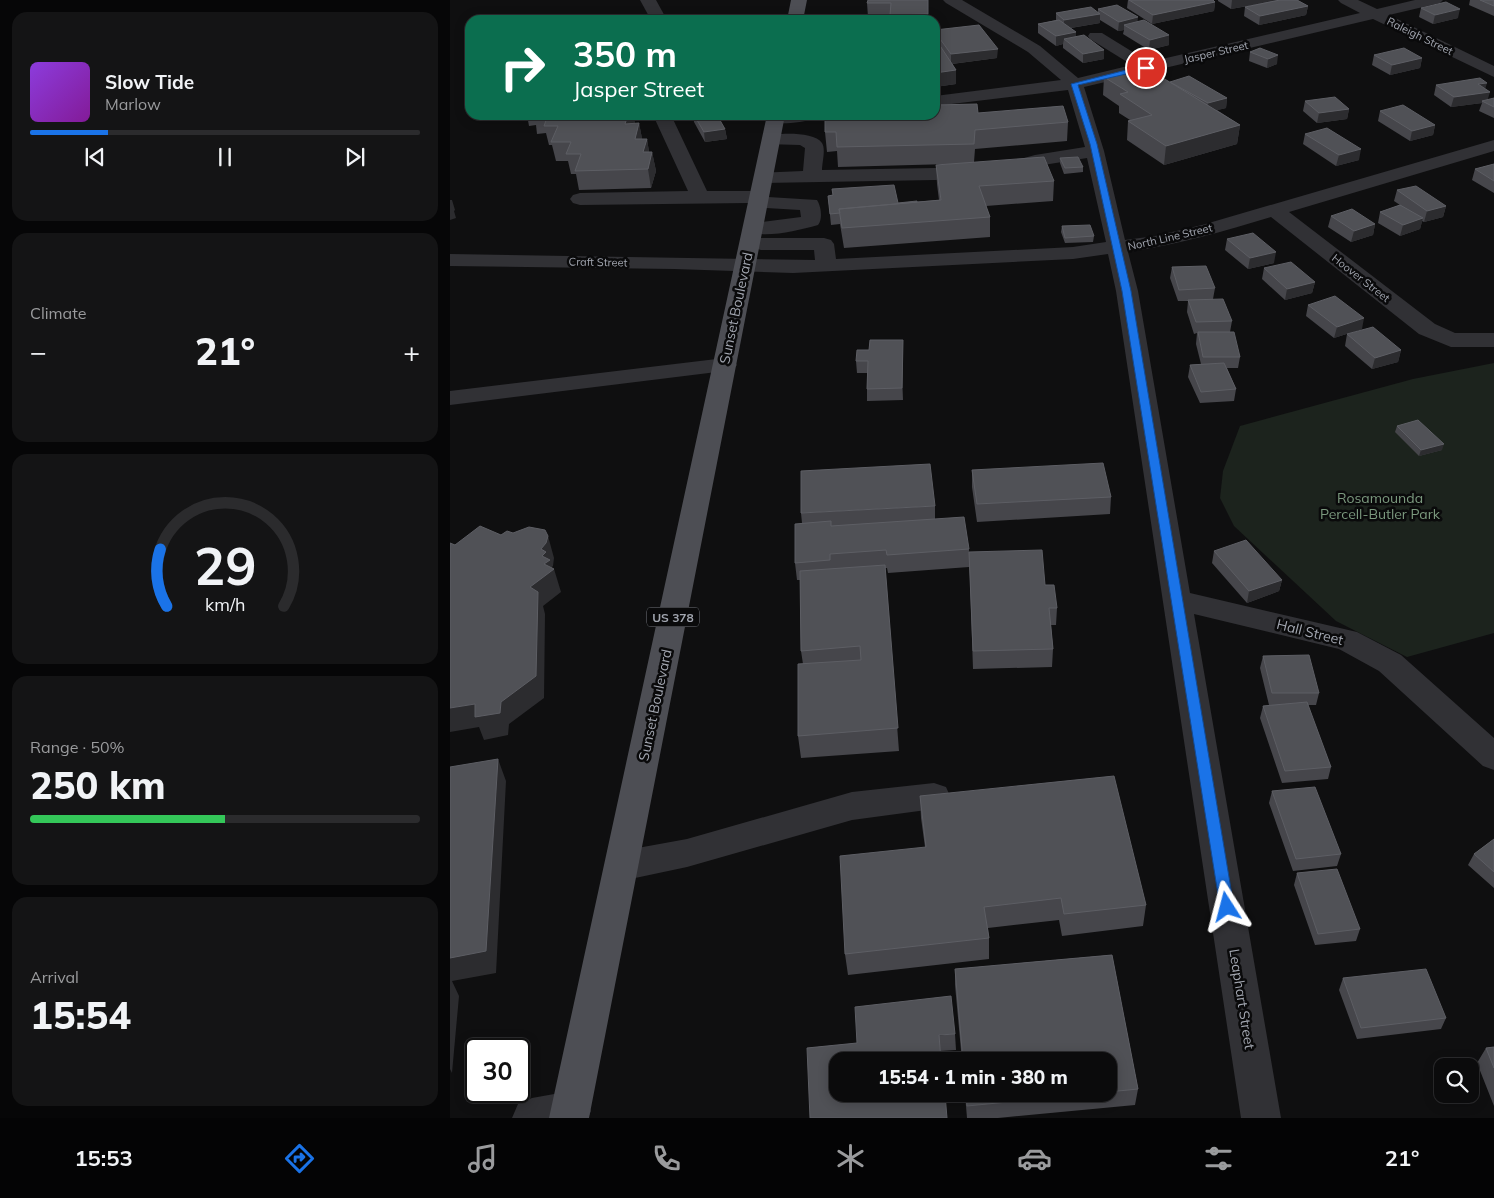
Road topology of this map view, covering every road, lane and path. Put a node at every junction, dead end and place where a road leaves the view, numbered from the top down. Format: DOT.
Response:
graph roads {
  1 [pos="648,0"];
  2 [pos="799,0"];
  3 [pos="951,0"];
  4 [pos="1346,0"];
  5 [pos="1435,0"];
  6 [pos="1375,14"];
  7 [pos="656,15"];
  8 [pos="795,15"];
  9 [pos="1096,36"];
  10 [pos="1146,68"];
  11 [pos="1494,72"];
  12 [pos="1074,84"];
  13 [pos="940,100"];
  14 [pos="664,120"];
  15 [pos="792,120"];
  16 [pos="774,125"];
  17 [pos="1494,145"];
  18 [pos="1095,151"];
  19 [pos="812,176"];
  20 [pos="700,197"];
  21 [pos="580,199"];
  22 [pos="1274,210"];
  23 [pos="755,219"];
  24 [pos="1116,249"];
  25 [pos="450,260"];
  26 [pos="1494,340"];
  27 [pos="725,365"];
  28 [pos="450,398"];
  29 [pos="1178,600"];
  30 [pos="1494,757"];
  31 [pos="934,796"];
  32 [pos="621,866"];
  33 [pos="570,1114"];
  34 [pos="532,1118"];
  35 [pos="1261,1118"];
  1 -- 7 [label="street"];
  2 -- 8 [label="main road"];
  3 -- 12 [label="street, Leaphart Street"];
  4 -- 6 [label="street, Raleigh Street"];
  5 -- 6 [label="street, Jasper Street"];
  6 -- 10 [label="street, Jasper Street"];
  6 -- 11 [label="street, Raleigh Street"];
  9 -- 10 [label="street"];
  10 -- 12 [label="street, Jasper Street"];
  12 -- 13 [label="street, Jasper Street"];
  12 -- 18 [label="street, Leaphart Street"];
  14 -- 20 [label="street"];
  15 -- 16 [label="street"];
  16 -- 19 [label="street"];
  16 -- 23 [label="main road, Sunset Boulevard / US 378"];
  17 -- 22 [label="street, North Line Street"];
  18 -- 19 [label="street"];
  18 -- 24 [label="street, Leaphart Street"];
  19 -- 23 [label="street"];
  20 -- 21 [label="street"];
  20 -- 23 [label="street"];
  22 -- 24 [label="street, North Line Street"];
  22 -- 26 [label="street, Hoover Street"];
  23 -- 24 [label="street, North Line Street"];
  23 -- 25 [label="street, Craft Street"];
  23 -- 27 [label="main road, Sunset Boulevard / US 378"];
  24 -- 29 [label="street, Leaphart Street"];
  27 -- 28 [label="street"];
  27 -- 32 [label="main road, Sunset Boulevard / US 378"];
  29 -- 30 [label="street, Hall Street"];
  29 -- 35 [label="street, Leaphart Street"];
  31 -- 32 [label="street"];
  32 -- 33 [label="main road, Sunset Boulevard / US 378"];
  33 -- 34 [label="street"];
}
